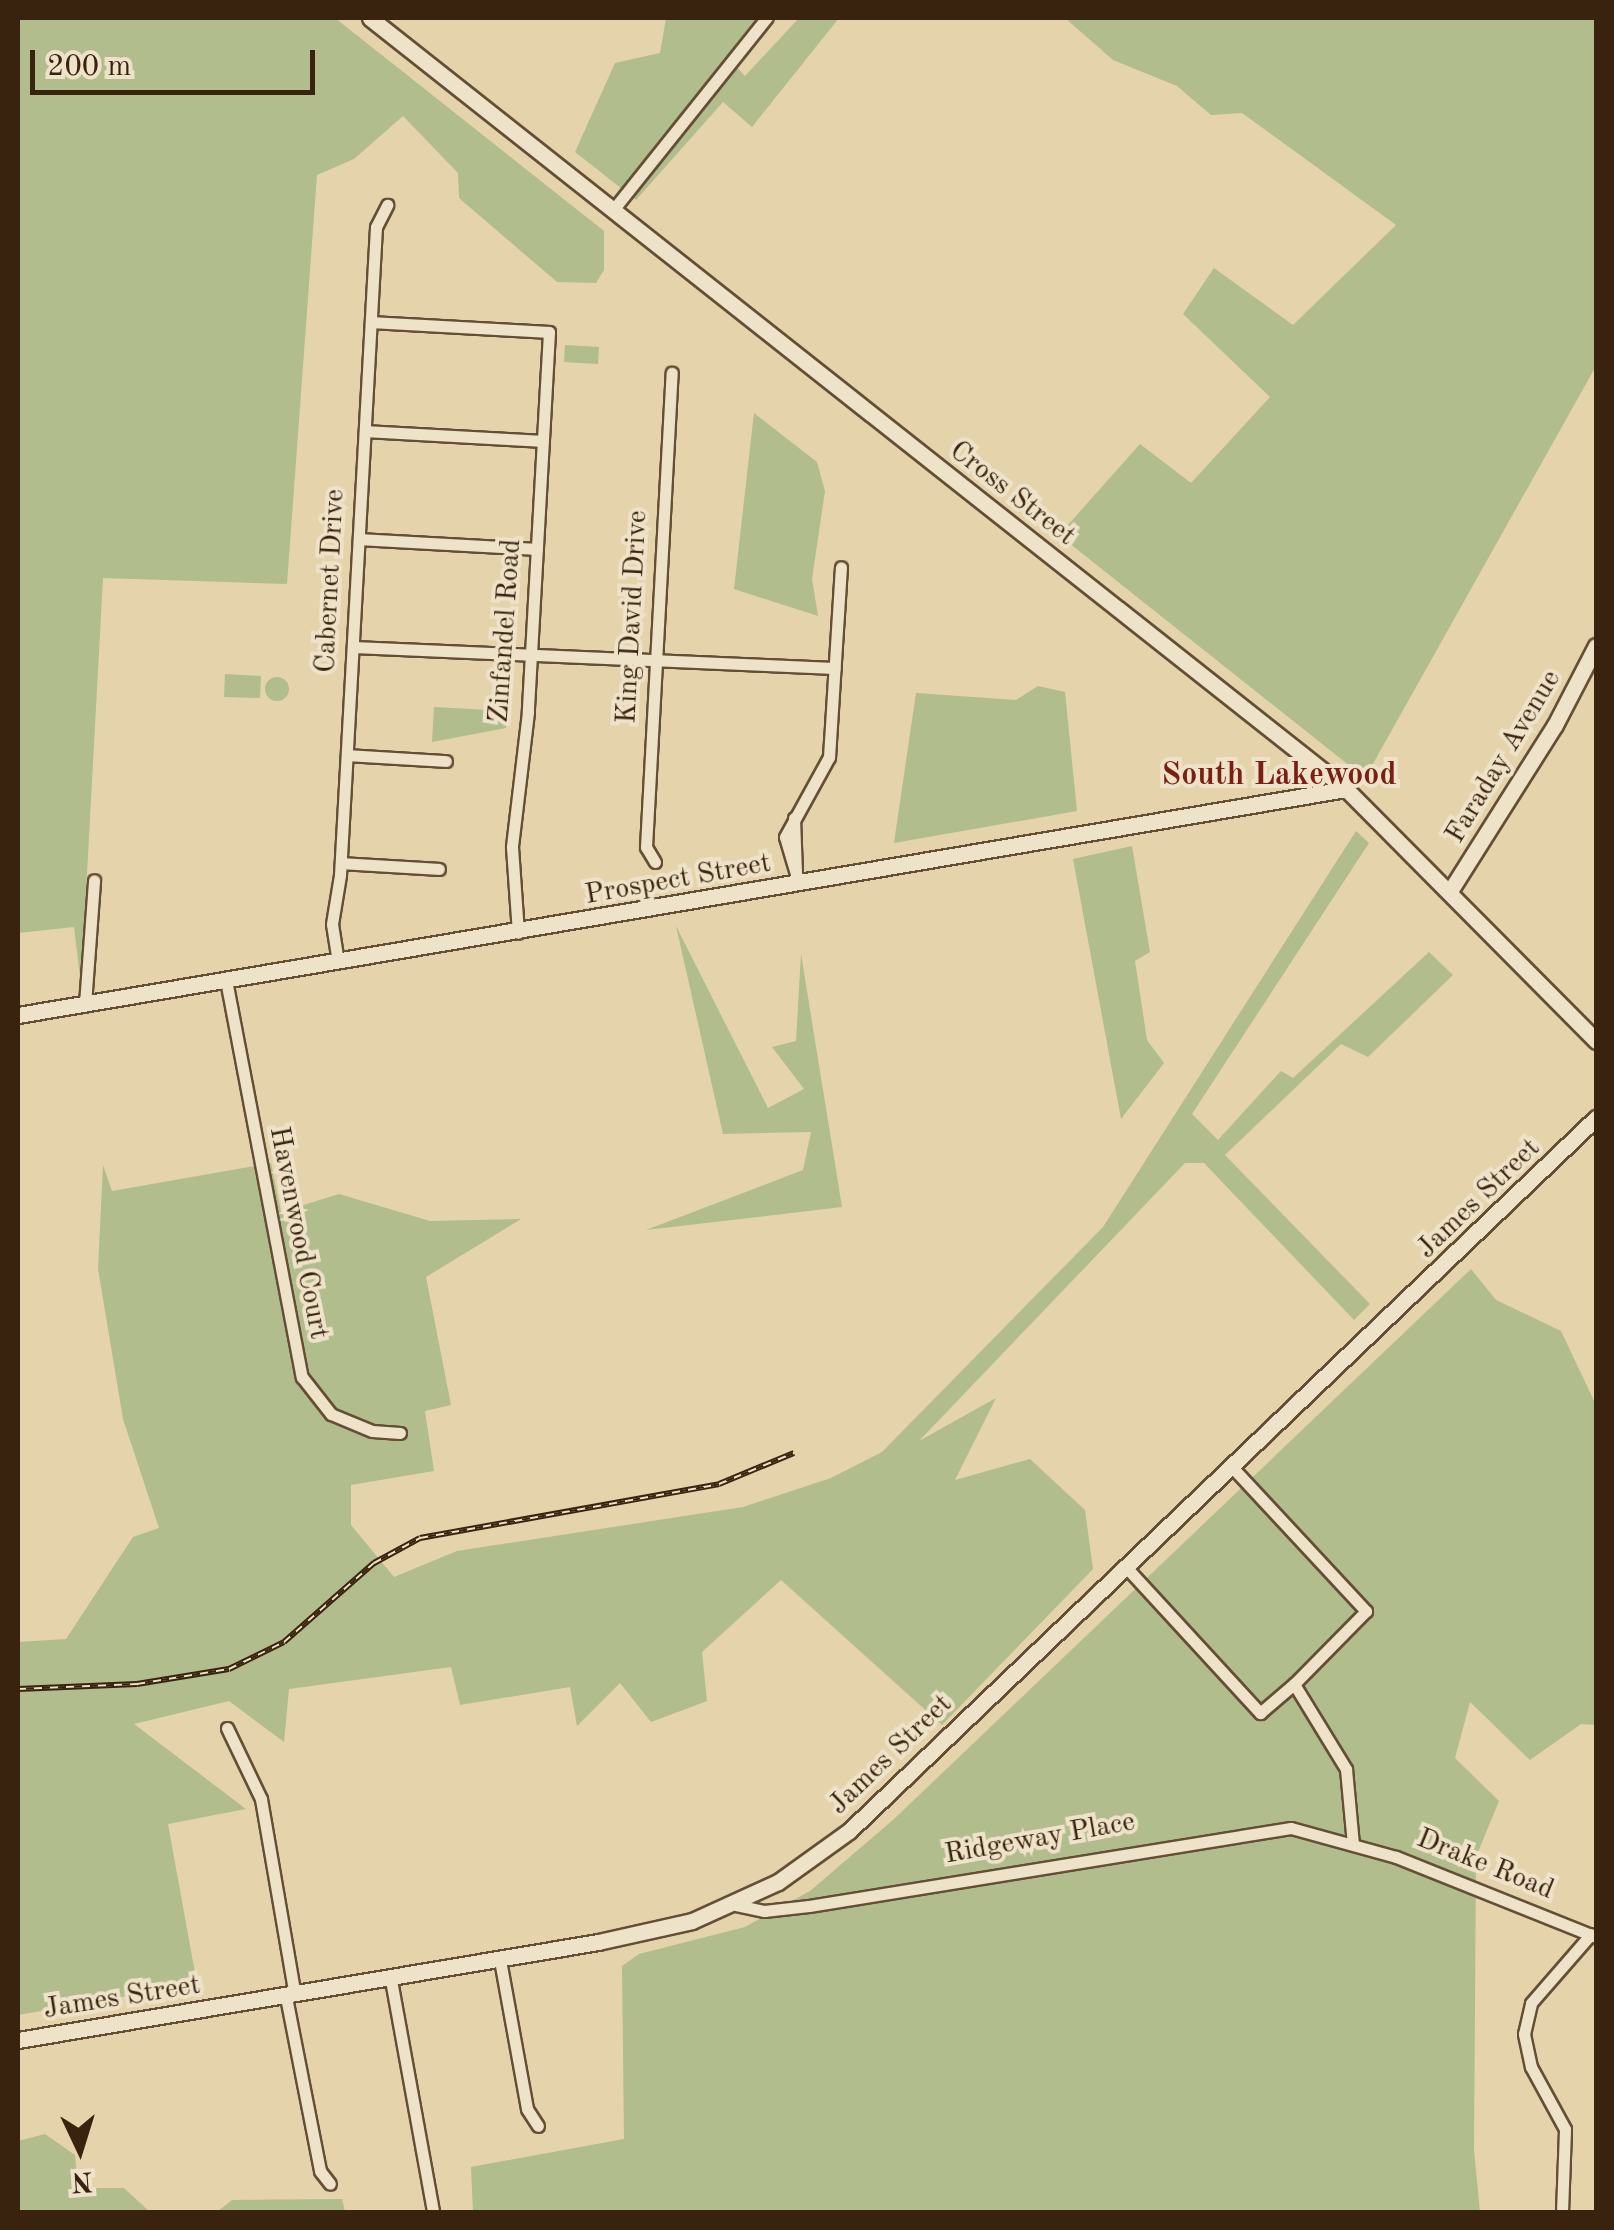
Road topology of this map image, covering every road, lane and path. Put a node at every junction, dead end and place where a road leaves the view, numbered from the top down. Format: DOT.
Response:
graph roads {
  1 [pos="370,18"];
  2 [pos="766,18"];
  3 [pos="387,204"];
  4 [pos="614,210"];
  5 [pos="371,322"];
  6 [pos="672,372"];
  7 [pos="365,431"];
  8 [pos="543,440"];
  9 [pos="359,539"];
  10 [pos="537,549"];
  11 [pos="840,567"];
  12 [pos="1596,646"];
  13 [pos="352,647"];
  14 [pos="531,657"];
  15 [pos="654,663"];
  16 [pos="835,668"];
  17 [pos="346,755"];
  18 [pos="446,760"];
  19 [pos="1346,789"];
  20 [pos="655,862"];
  21 [pos="340,863"];
  22 [pos="439,869"];
  23 [pos="798,879"];
  24 [pos="94,880"];
  25 [pos="1450,891"];
  26 [pos="518,933"];
  27 [pos="338,962"];
  28 [pos="226,980"];
  29 [pos="85,1004"];
  30 [pos="18,1015"];
  31 [pos="1596,1041"];
  32 [pos="1596,1118"];
  33 [pos="400,1432"];
  34 [pos="1232,1467"];
  35 [pos="1126,1566"];
  36 [pos="1294,1684"];
  37 [pos="227,1728"];
  38 [pos="1353,1844"];
  39 [pos="736,1905"];
  40 [pos="1594,1936"];
  41 [pos="500,1960"];
  42 [pos="391,1980"];
  43 [pos="291,1996"];
  44 [pos="18,2040"];
  45 [pos="538,2126"];
  46 [pos="330,2184"];
  47 [pos="433,2212"];
  48 [pos="1562,2212"];
  1 -- 4 [label="street, Cross Street"];
  2 -- 4 [label="street"];
  3 -- 5 [label="street, Cabernet Drive"];
  4 -- 19 [label="street, Cross Street"];
  5 -- 7 [label="street, Cabernet Drive"];
  5 -- 8 [label="street, Zinfandel Road"];
  6 -- 15 [label="street, King David Drive"];
  7 -- 8 [label="street"];
  7 -- 9 [label="street, Cabernet Drive"];
  8 -- 10 [label="street, Zinfandel Road"];
  9 -- 10 [label="street"];
  9 -- 13 [label="street, Cabernet Drive"];
  10 -- 14 [label="street, Zinfandel Road"];
  11 -- 16 [label="street"];
  12 -- 25 [label="street, Faraday Avenue"];
  13 -- 14 [label="street"];
  13 -- 17 [label="street, Cabernet Drive"];
  14 -- 15 [label="street"];
  14 -- 26 [label="street, Zinfandel Road"];
  15 -- 16 [label="street"];
  15 -- 20 [label="street, King David Drive"];
  16 -- 23 [label="street"];
  17 -- 18 [label="street"];
  17 -- 21 [label="street, Cabernet Drive"];
  19 -- 23 [label="street, Prospect Street"];
  19 -- 25 [label="street, Cross Street"];
  21 -- 22 [label="street"];
  21 -- 27 [label="street, Cabernet Drive"];
  23 -- 26 [label="street, Prospect Street"];
  24 -- 29 [label="street"];
  25 -- 31 [label="street, Cross Street"];
  26 -- 27 [label="street, Prospect Street"];
  27 -- 28 [label="street, Prospect Street"];
  28 -- 29 [label="street, Prospect Street"];
  28 -- 33 [label="street, Havenwood Court"];
  29 -- 30 [label="street, Prospect Street"];
  32 -- 34 [label="street, James Street"];
  34 -- 35 [label="street, James Street"];
  34 -- 36 [label="street"];
  35 -- 36 [label="street"];
  35 -- 39 [label="street, James Street"];
  36 -- 38 [label="street"];
  37 -- 43 [label="street"];
  38 -- 39 [label="street, Ridgeway Place"];
  38 -- 40 [label="street, Drake Road"];
  39 -- 41 [label="street, James Street"];
  40 -- 48 [label="street"];
  41 -- 42 [label="street, James Street"];
  41 -- 45 [label="street"];
  42 -- 43 [label="street, James Street"];
  42 -- 47 [label="street"];
  43 -- 44 [label="street, James Street"];
  43 -- 46 [label="street"];
}
